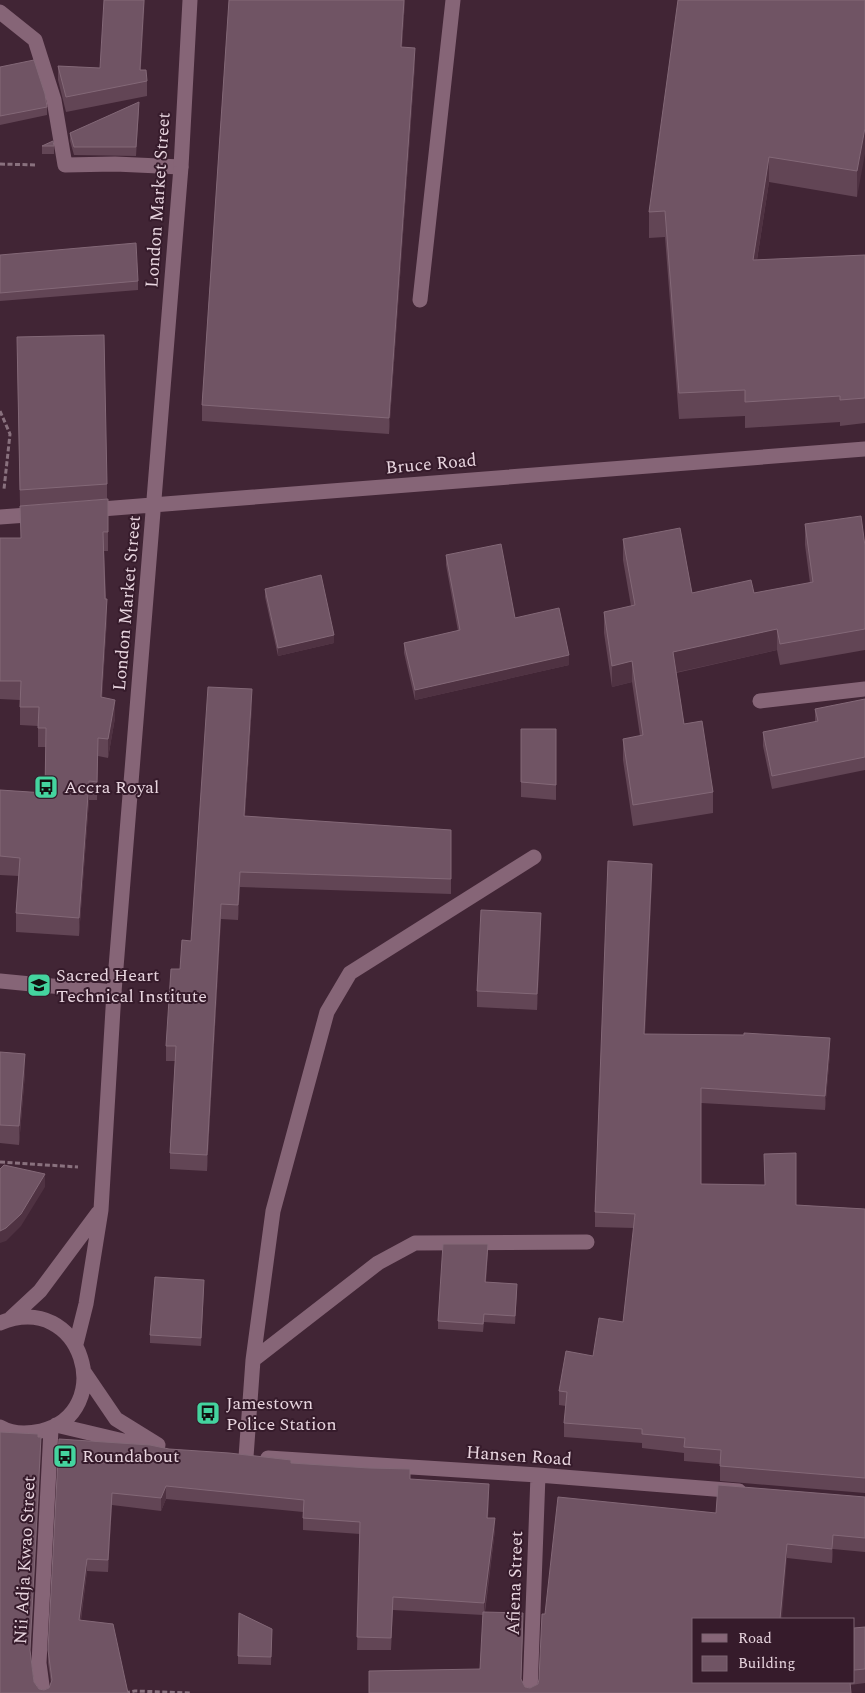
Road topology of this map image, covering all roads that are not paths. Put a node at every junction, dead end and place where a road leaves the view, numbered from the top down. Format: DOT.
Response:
graph roads {
  1 [pos="190,0"];
  2 [pos="453,0"];
  3 [pos="0,12"];
  4 [pos="181,167"];
  5 [pos="420,300"];
  6 [pos="865,449"];
  7 [pos="154,505"];
  8 [pos="78,511"];
  9 [pos="58,512"];
  10 [pos="1,517"];
  11 [pos="865,689"];
  12 [pos="760,701"];
  13 [pos="534,857"];
  14 [pos="0,981"];
  15 [pos="114,992"];
  16 [pos="101,1210"];
  17 [pos="587,1242"];
  18 [pos="6,1320"];
  19 [pos="76,1344"];
  20 [pos="253,1360"];
  21 [pos="84,1372"];
  22 [pos="0,1427"];
  23 [pos="54,1427"];
  24 [pos="538,1475"];
  25 [pos="754,1493"];
  26 [pos="43,1693"];
  27 [pos="530,1693"];
  1 -- 4 [label="street, London Market Street"];
  2 -- 5 [label="street"];
  3 -- 4 [label="street"];
  4 -- 7 [label="street, London Market Street"];
  6 -- 7 [label="street, Bruce Road"];
  7 -- 8 [label="street, Bruce Road"];
  7 -- 15 [label="street, London Market Street"];
  9 -- 10 [label="street"];
  11 -- 12 [label="street"];
  13 -- 20 [label="street"];
  14 -- 15 [label="street"];
  15 -- 16 [label="street, London Market Street"];
  16 -- 18 [label="street"];
  16 -- 19 [label="street, London Market Street"];
  17 -- 20 [label="street"];
  18 -- 19 [label="street"];
  19 -- 21 [label="street"];
  20 -- 24 [label="street, Hansen Road"];
  21 -- 23 [label="street"];
  21 -- 23 [label="street"];
  22 -- 23 [label="street"];
  23 -- 26 [label="street, Nii Adja Kwao Street"];
  24 -- 25 [label="street, Hansen Road"];
  24 -- 27 [label="street, Afiena Street"];
}
